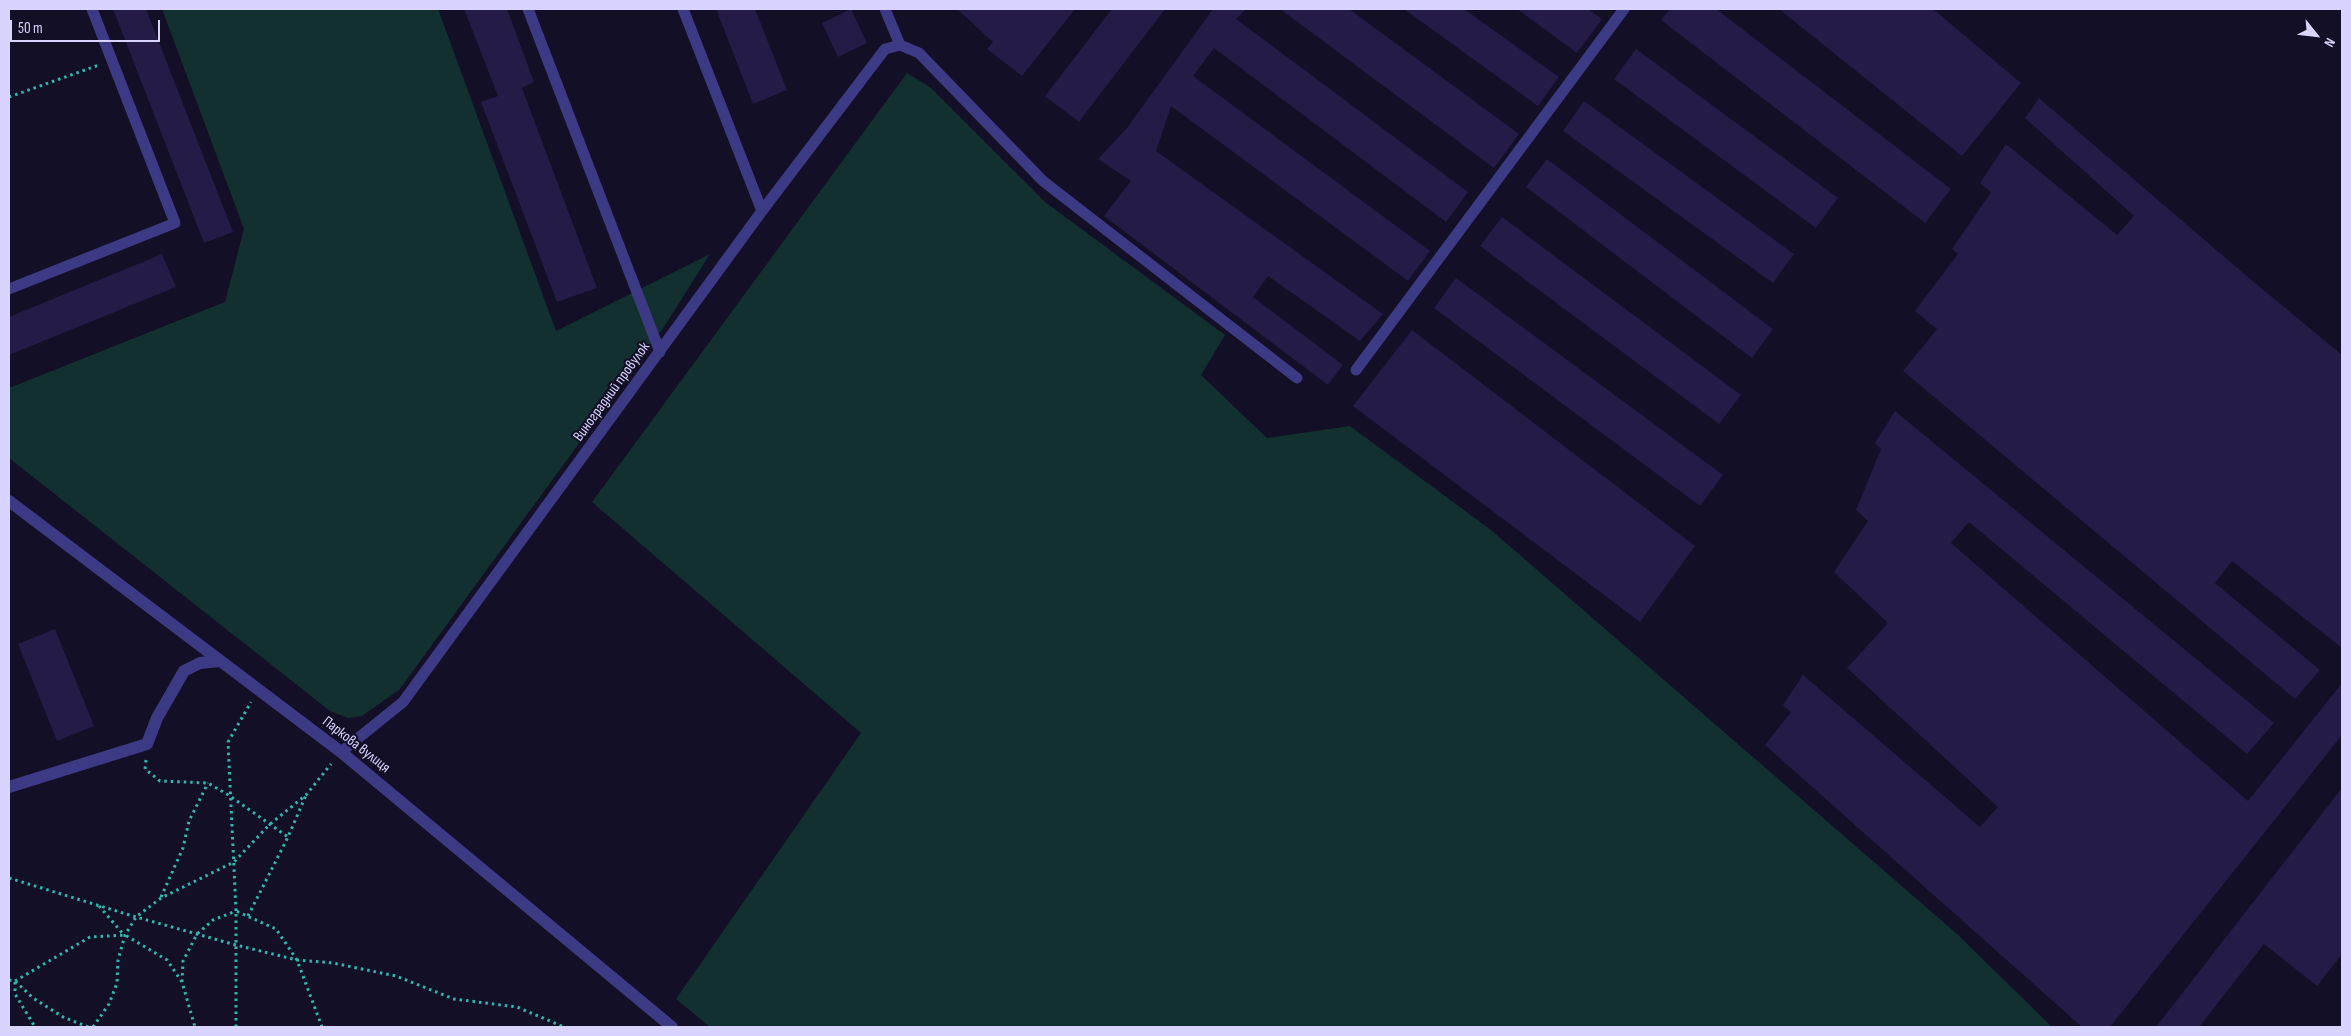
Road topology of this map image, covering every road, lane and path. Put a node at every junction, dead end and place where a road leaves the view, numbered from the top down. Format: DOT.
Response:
graph roads {
  1 [pos="92,9"];
  2 [pos="528,9"];
  3 [pos="683,9"];
  4 [pos="885,9"];
  5 [pos="1624,9"];
  6 [pos="900,45"];
  7 [pos="112,60"];
  8 [pos="9,97"];
  9 [pos="762,211"];
  10 [pos="9,288"];
  11 [pos="660,352"];
  12 [pos="1356,370"];
  13 [pos="1297,378"];
  14 [pos="9,501"];
  15 [pos="219,661"];
  16 [pos="258,691"];
  17 [pos="147,744"];
  18 [pos="341,752"];
  19 [pos="208,783"];
  20 [pos="9,787"];
  21 [pos="306,794"];
  22 [pos="230,796"];
  23 [pos="269,825"];
  24 [pos="288,837"];
  25 [pos="234,862"];
  26 [pos="9,878"];
  27 [pos="161,898"];
  28 [pos="99,906"];
  29 [pos="236,911"];
  30 [pos="248,916"];
  31 [pos="136,917"];
  32 [pos="197,934"];
  33 [pos="125,935"];
  34 [pos="236,945"];
  35 [pos="296,960"];
  36 [pos="9,980"];
  37 [pos="15,981"];
  38 [pos="182,982"];
  39 [pos="35,1027"];
  40 [pos="88,1027"];
  41 [pos="93,1027"];
  42 [pos="195,1027"];
  43 [pos="236,1027"];
  44 [pos="322,1027"];
  45 [pos="564,1027"];
  46 [pos="672,1027"];
  1 -- 7 [label="lane"];
  2 -- 11 [label="lane"];
  3 -- 9 [label="lane"];
  4 -- 6 [label="lane"];
  5 -- 12 [label="lane"];
  6 -- 9 [label="lane, Виноградний провулок"];
  6 -- 13 [label="lane"];
  7 -- 8 [label="path"];
  7 -- 10 [label="lane"];
  9 -- 11 [label="lane, Виноградний провулок"];
  11 -- 18 [label="lane, Виноградний провулок"];
  14 -- 15 [label="street, Паркова вулиця"];
  15 -- 16 [label="street, Паркова вулиця"];
  15 -- 17 [label="street"];
  16 -- 18 [label="street, Паркова вулиця"];
  16 -- 22 [label="path"];
  17 -- 19 [label="path"];
  17 -- 20 [label="street"];
  18 -- 21 [label="path"];
  18 -- 46 [label="street, Паркова вулиця"];
  19 -- 22 [label="path"];
  19 -- 27 [label="path"];
  21 -- 23 [label="path"];
  21 -- 24 [label="path"];
  22 -- 23 [label="path"];
  22 -- 25 [label="path"];
  23 -- 24 [label="path"];
  23 -- 25 [label="path"];
  24 -- 30 [label="path"];
  25 -- 27 [label="path"];
  25 -- 29 [label="path"];
  26 -- 28 [label="path"];
  27 -- 31 [label="path"];
  28 -- 31 [label="path"];
  28 -- 33 [label="path"];
  29 -- 30 [label="path"];
  29 -- 32 [label="path"];
  29 -- 34 [label="path"];
  30 -- 35 [label="path"];
  31 -- 32 [label="path"];
  31 -- 33 [label="path"];
  32 -- 34 [label="path"];
  32 -- 38 [label="path"];
  33 -- 37 [label="path"];
  33 -- 38 [label="path"];
  33 -- 41 [label="path"];
  34 -- 35 [label="path"];
  34 -- 43 [label="path"];
  35 -- 44 [label="path"];
  35 -- 45 [label="path"];
  36 -- 37 [label="path"];
  37 -- 39 [label="path"];
  37 -- 40 [label="path"];
  38 -- 42 [label="path"];
}
